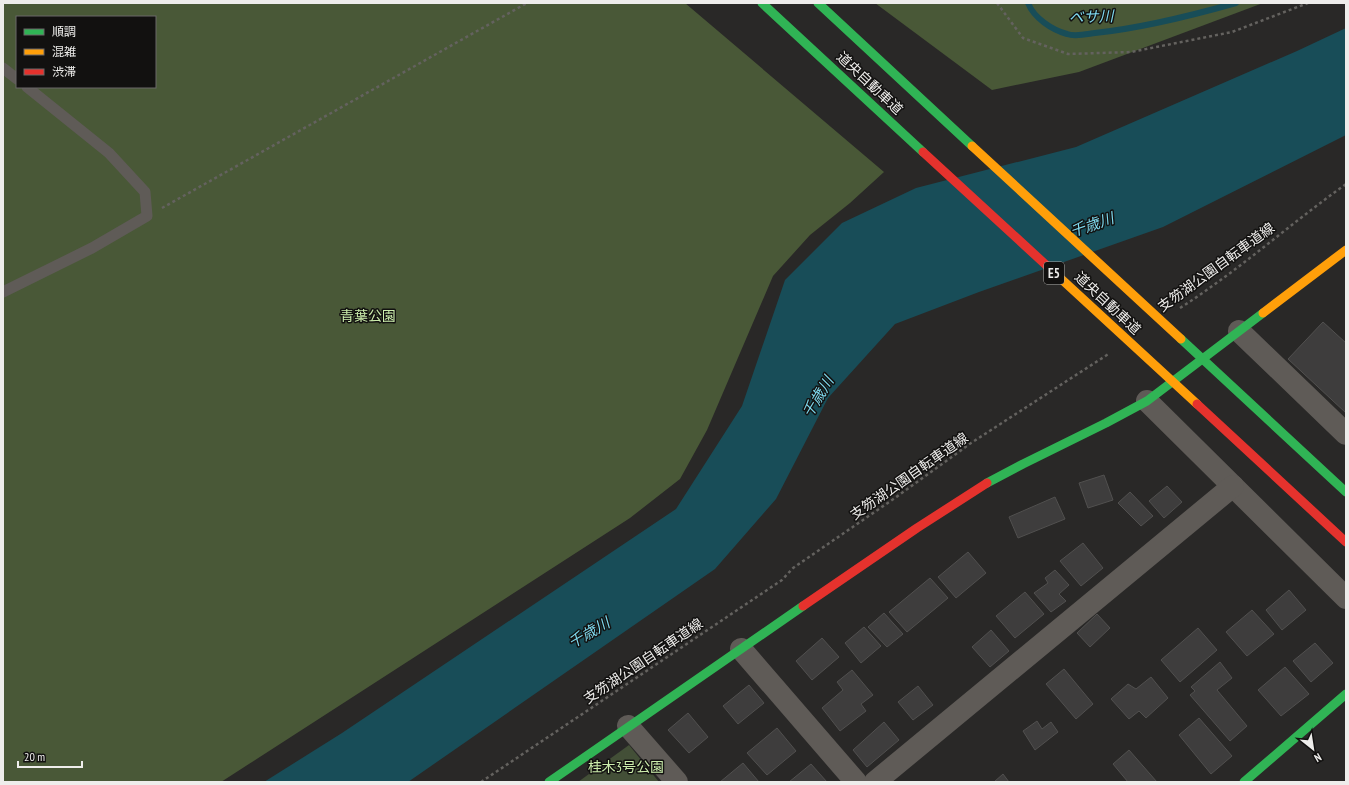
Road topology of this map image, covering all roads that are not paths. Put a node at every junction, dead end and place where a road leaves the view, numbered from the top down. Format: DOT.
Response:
graph roads {
  1 [pos="762,3"];
  2 [pos="818,3"];
  3 [pos="3,68"];
  4 [pos="16,78"];
  5 [pos="28,88"];
  6 [pos="1346,250"];
  7 [pos="3,292"];
  8 [pos="1239,331"];
  9 [pos="1147,401"];
  10 [pos="1346,434"];
  11 [pos="1233,486"];
  12 [pos="1346,492"];
  13 [pos="1346,542"];
  14 [pos="1346,598"];
  15 [pos="741,648"];
  16 [pos="1346,694"];
  17 [pos="628,726"];
  18 [pos="549,782"];
  19 [pos="676,782"];
  20 [pos="856,782"];
  21 [pos="875,782"];
  22 [pos="1244,782"];
  1 -- 13 [label="main road, 道央自動車道 / E5, bridge"];
  2 -- 12 [label="main road, 道央自動車道, bridge"];
  3 -- 4 [label="lane"];
  5 -- 7 [label="lane"];
  6 -- 8 [label="main road"];
  8 -- 9 [label="main road"];
  8 -- 10 [label="street"];
  9 -- 11 [label="street"];
  9 -- 15 [label="main road"];
  11 -- 14 [label="street"];
  11 -- 21 [label="street"];
  15 -- 17 [label="main road"];
  15 -- 20 [label="street"];
  16 -- 22 [label="main road"];
  17 -- 18 [label="main road"];
  17 -- 19 [label="street"];
}
